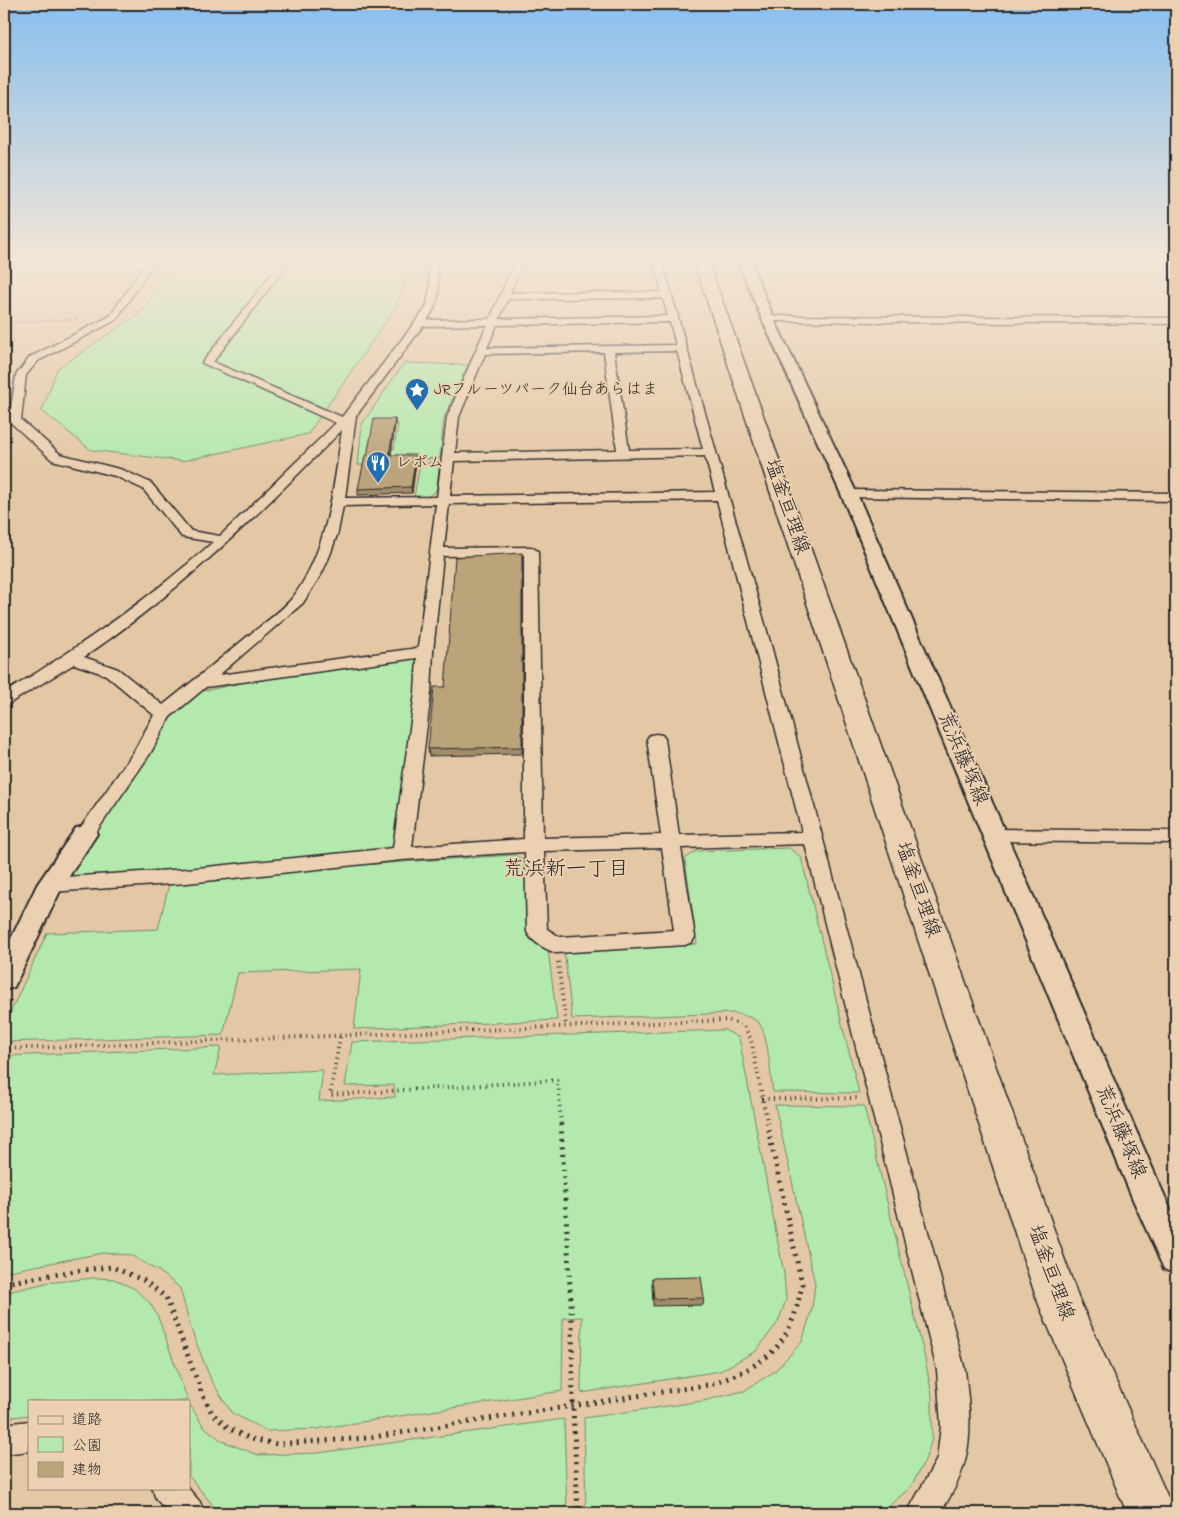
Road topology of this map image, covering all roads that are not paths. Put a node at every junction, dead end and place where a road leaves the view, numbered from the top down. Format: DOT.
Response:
graph roads {
  1 [pos="87,332"];
  2 [pos="231,332"];
  3 [pos="413,332"];
  4 [pos="489,332"];
  5 [pos="678,332"];
  6 [pos="726,332"];
  7 [pos="774,332"];
  8 [pos="683,348"];
  9 [pos="609,350"];
  10 [pos="482,351"];
  11 [pos="347,419"];
  12 [pos="710,452"];
  13 [pos="624,454"];
  14 [pos="447,457"];
  15 [pos="849,494"];
  16 [pos="722,496"];
  17 [pos="1176,497"];
  18 [pos="443,501"];
  19 [pos="337,502"];
  20 [pos="222,540"];
  21 [pos="438,552"];
  22 [pos="425,652"];
  23 [pos="73,658"];
  24 [pos="199,683"];
  25 [pos="4,700"];
  26 [pos="163,714"];
  27 [pos="656,739"];
  28 [pos="85,834"];
  29 [pos="995,835"];
  30 [pos="1176,837"];
  31 [pos="813,838"];
  32 [pos="672,842"];
  33 [pos="534,845"];
  34 [pos="402,854"];
  35 [pos="50,885"];
  36 [pos="6,970"];
  37 [pos="1176,1258"];
  38 [pos="28,1436"];
  39 [pos="4,1439"];
  40 [pos="169,1490"];
  41 [pos="189,1513"];
  42 [pos="922,1513"];
  43 [pos="1151,1513"];
  1 -- 20 [label="street"];
  2 -- 11 [label="street"];
  3 -- 11 [label="street"];
  4 -- 10 [label="street"];
  5 -- 8 [label="street"];
  6 -- 43 [label="main road, 塩釜亘理線"];
  7 -- 15 [label="street, 荒浜藤塚線"];
  8 -- 9 [label="street"];
  8 -- 12 [label="street"];
  9 -- 10 [label="street"];
  9 -- 13 [label="street"];
  10 -- 14 [label="street"];
  11 -- 19 [label="street"];
  11 -- 20 [label="street"];
  12 -- 13 [label="street"];
  12 -- 16 [label="street"];
  13 -- 14 [label="street"];
  14 -- 18 [label="street"];
  15 -- 17 [label="street"];
  15 -- 29 [label="street, 荒浜藤塚線"];
  16 -- 18 [label="street"];
  16 -- 31 [label="street"];
  18 -- 19 [label="street"];
  18 -- 21 [label="street"];
  19 -- 24 [label="street"];
  20 -- 23 [label="street"];
  21 -- 22 [label="street"];
  21 -- 33 [label="street"];
  22 -- 24 [label="street"];
  22 -- 34 [label="street"];
  23 -- 25 [label="street"];
  23 -- 26 [label="street"];
  24 -- 26 [label="street"];
  26 -- 28 [label="street"];
  27 -- 32 [label="street"];
  28 -- 35 [label="street"];
  29 -- 30 [label="street"];
  29 -- 37 [label="street, 荒浜藤塚線"];
  31 -- 32 [label="street"];
  31 -- 42 [label="street"];
  32 -- 33 [label="street"];
  32 -- 33 [label="street"];
  33 -- 34 [label="street"];
  34 -- 35 [label="street"];
  35 -- 36 [label="street"];
  38 -- 39 [label="street"];
  40 -- 41 [label="street"];
}
